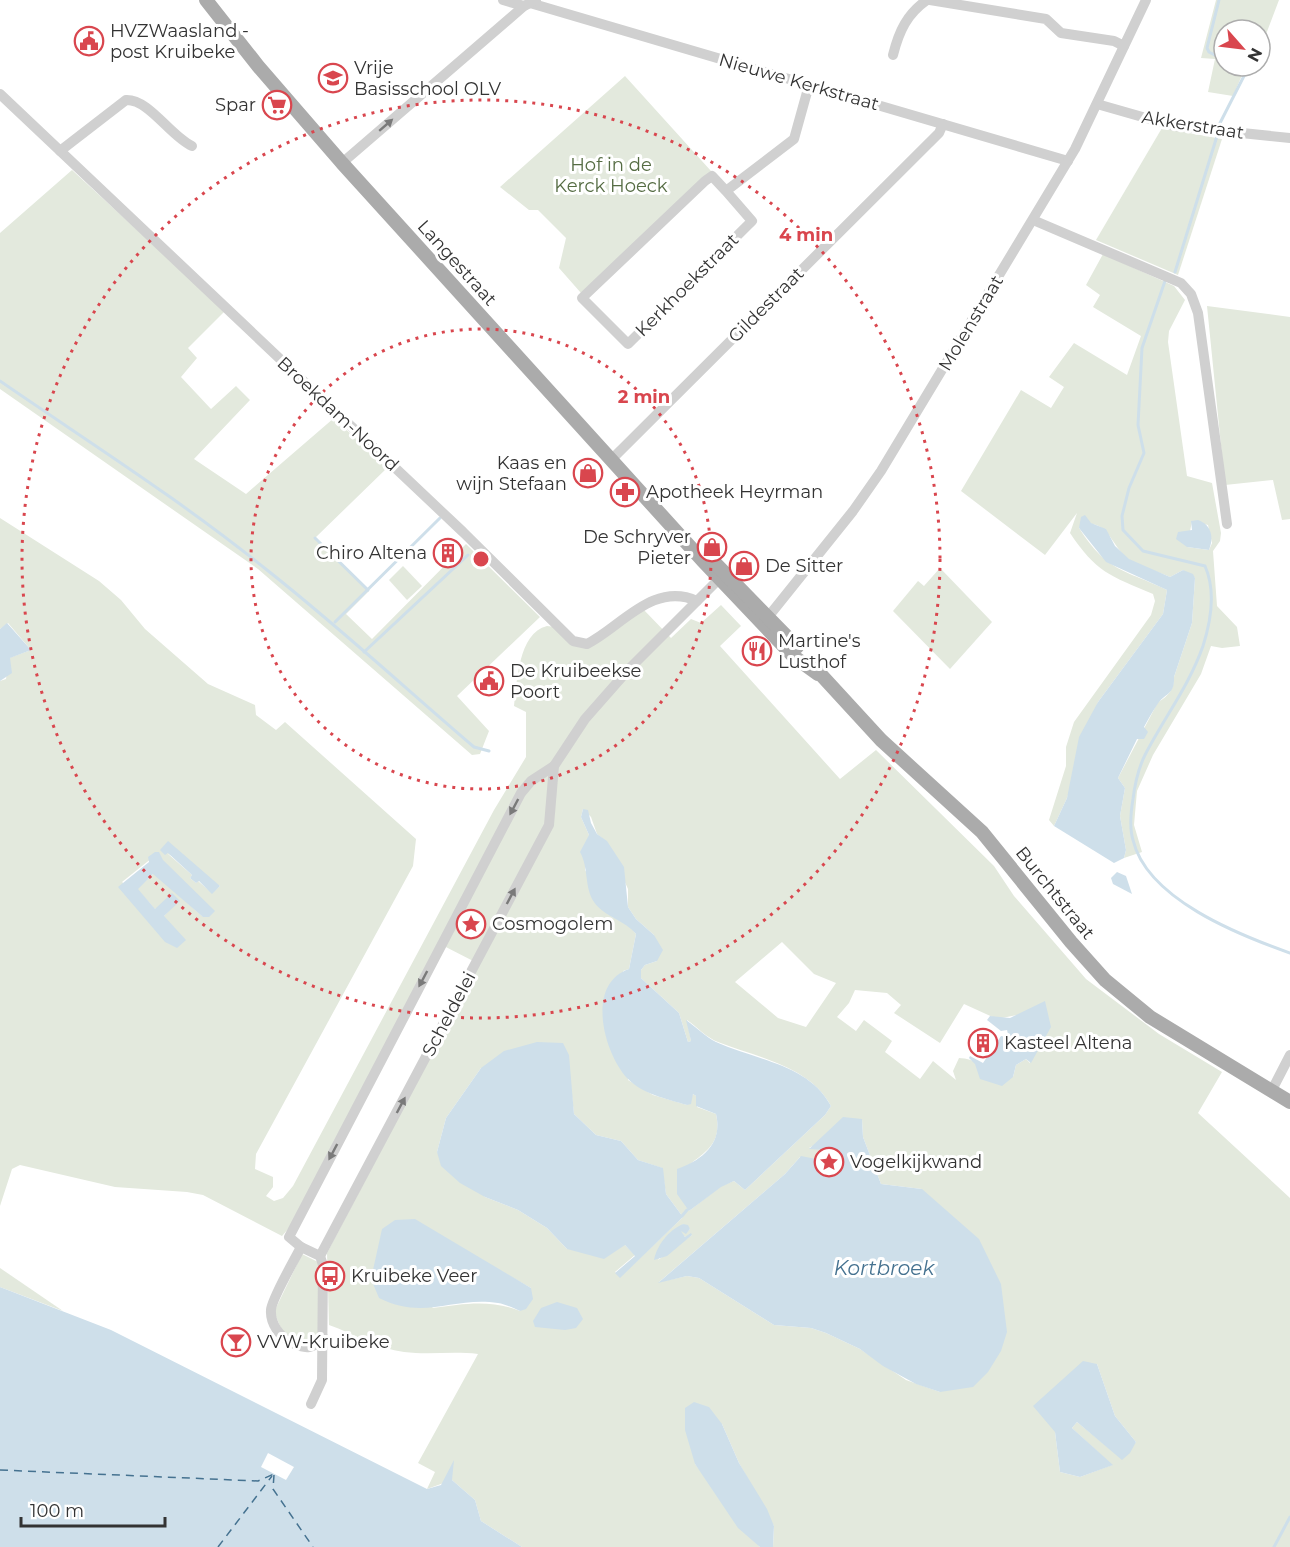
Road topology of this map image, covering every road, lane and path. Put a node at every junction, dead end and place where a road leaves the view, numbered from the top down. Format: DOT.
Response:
graph roads {
  1 [pos="206,0"];
  2 [pos="503,0"];
  3 [pos="929,0"];
  4 [pos="1144,0"];
  5 [pos="530,3"];
  6 [pos="983,4"];
  7 [pos="1124,46"];
  8 [pos="894,55"];
  9 [pos="809,85"];
  10 [pos="0,94"];
  11 [pos="1097,104"];
  12 [pos="943,124"];
  13 [pos="1290,138"];
  14 [pos="192,146"];
  15 [pos="60,151"];
  16 [pos="1068,161"];
  17 [pos="342,164"];
  18 [pos="726,191"];
  19 [pos="1034,220"];
  20 [pos="612,459"];
  21 [pos="1227,524"];
  22 [pos="723,575"];
  23 [pos="697,601"];
  24 [pos="765,621"];
  25 [pos="554,766"];
  26 [pos="1290,1055"];
  27 [pos="1272,1090"];
  28 [pos="1290,1102"];
  29 [pos="301,1247"];
  30 [pos="320,1256"];
  31 [pos="325,1339"];
  32 [pos="311,1404"];
  1 -- 17 [label="main road, Langestraat"];
  2 -- 5 [label="street, Nieuwe Kerkstraat"];
  3 -- 6 [label="street"];
  3 -- 8 [label="street"];
  4 -- 7 [label="street, Molenstraat"];
  5 -- 9 [label="street, Nieuwe Kerkstraat"];
  17 -- 5 [label="street, one-way"];
  6 -- 7 [label="street"];
  7 -- 11 [label="street, Molenstraat"];
  9 -- 12 [label="street, Nieuwe Kerkstraat"];
  9 -- 18 [label="street"];
  10 -- 15 [label="street, Broekdam-Noord"];
  11 -- 13 [label="street, Akkerstraat"];
  11 -- 16 [label="street, Molenstraat"];
  12 -- 16 [label="street, Nieuwe Kerkstraat"];
  12 -- 20 [label="street, Gildestraat"];
  14 -- 15 [label="street"];
  15 -- 23 [label="street, Broekdam-Noord"];
  16 -- 19 [label="street, Molenstraat"];
  17 -- 20 [label="main road, Langestraat"];
  18 -- 18 [label="street, Kerkhoekstraat"];
  19 -- 21 [label="street"];
  19 -- 24 [label="street, Molenstraat"];
  20 -- 22 [label="main road, Langestraat"];
  22 -- 23 [label="street"];
  22 -- 24 [label="main road, Langestraat"];
  23 -- 25 [label="street"];
  24 -- 27 [label="main road, Burchtstraat"];
  25 -- 29 [label="street, one-way"];
  30 -- 25 [label="street, Scheldelei, one-way"];
  26 -- 27 [label="street"];
  27 -- 28 [label="main road, Burchtstraat"];
  29 -- 30 [label="street"];
  29 -- 31 [label="street"];
  30 -- 31 [label="street"];
  31 -- 32 [label="street"];
}
